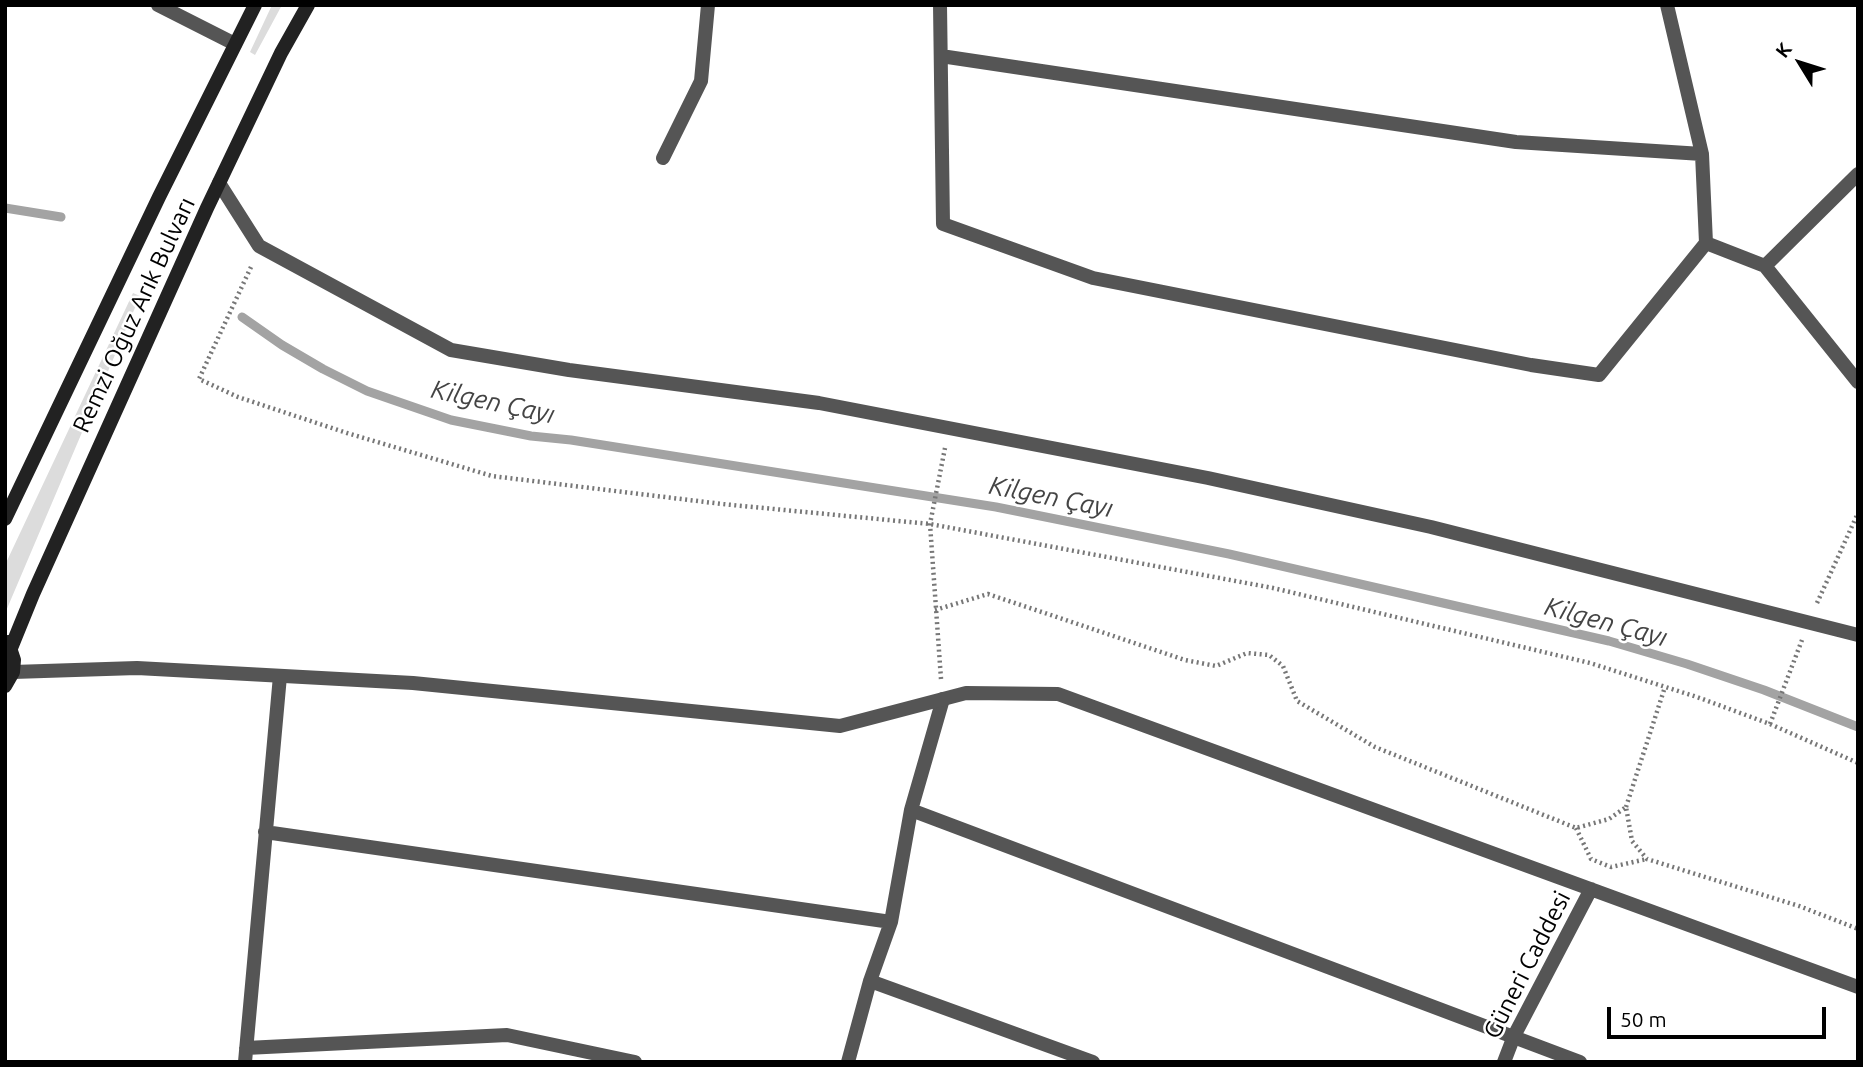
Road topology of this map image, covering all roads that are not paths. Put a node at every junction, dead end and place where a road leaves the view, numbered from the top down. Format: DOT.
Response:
graph roads {
  1 [pos="158,5"];
  2 [pos="256,5"];
  3 [pos="308,5"];
  4 [pos="708,5"];
  5 [pos="940,5"];
  6 [pos="1667,5"];
  7 [pos="235,44"];
  8 [pos="941,55"];
  9 [pos="1702,155"];
  10 [pos="663,158"];
  11 [pos="1858,174"];
  12 [pos="219,183"];
  13 [pos="1706,243"];
  14 [pos="1765,266"];
  15 [pos="1858,382"];
  16 [pos="5,519"];
  17 [pos="1858,635"];
  18 [pos="8,643"];
  19 [pos="13,672"];
  20 [pos="280,676"];
  21 [pos="5,686"];
  22 [pos="943,699"];
  23 [pos="911,810"];
  24 [pos="265,832"];
  25 [pos="1591,889"];
  26 [pos="891,922"];
  27 [pos="870,981"];
  28 [pos="1858,987"];
  29 [pos="1514,1036"];
  30 [pos="245,1055"];
  31 [pos="635,1062"];
  32 [pos="848,1062"];
  33 [pos="1093,1062"];
  34 [pos="1504,1062"];
  35 [pos="1580,1062"];
  1 -- 7 [label="street"];
  2 -- 7 [label="main road, Remzi Oğuz Arık Bulvarı"];
  3 -- 12 [label="main road, Remzi Oğuz Arık Bulvarı"];
  4 -- 10 [label="street"];
  5 -- 8 [label="street"];
  6 -- 9 [label="street"];
  7 -- 16 [label="main road, Remzi Oğuz Arık Bulvarı"];
  8 -- 9 [label="street"];
  8 -- 13 [label="street"];
  9 -- 13 [label="street"];
  11 -- 14 [label="street"];
  12 -- 17 [label="street"];
  12 -- 18 [label="main road, Remzi Oğuz Arık Bulvarı"];
  13 -- 14 [label="street"];
  14 -- 15 [label="street"];
  18 -- 19 [label="main road"];
  19 -- 20 [label="street"];
  19 -- 21 [label="main road"];
  20 -- 22 [label="street"];
  20 -- 24 [label="street"];
  22 -- 23 [label="street"];
  22 -- 25 [label="street"];
  23 -- 26 [label="street"];
  23 -- 29 [label="street"];
  24 -- 26 [label="street"];
  24 -- 30 [label="street"];
  25 -- 28 [label="street"];
  25 -- 29 [label="street, Güneri Caddesi"];
  26 -- 27 [label="street"];
  27 -- 32 [label="street"];
  27 -- 33 [label="street"];
  29 -- 34 [label="street, Güneri Caddesi"];
  29 -- 35 [label="street"];
  30 -- 31 [label="street"];
}
